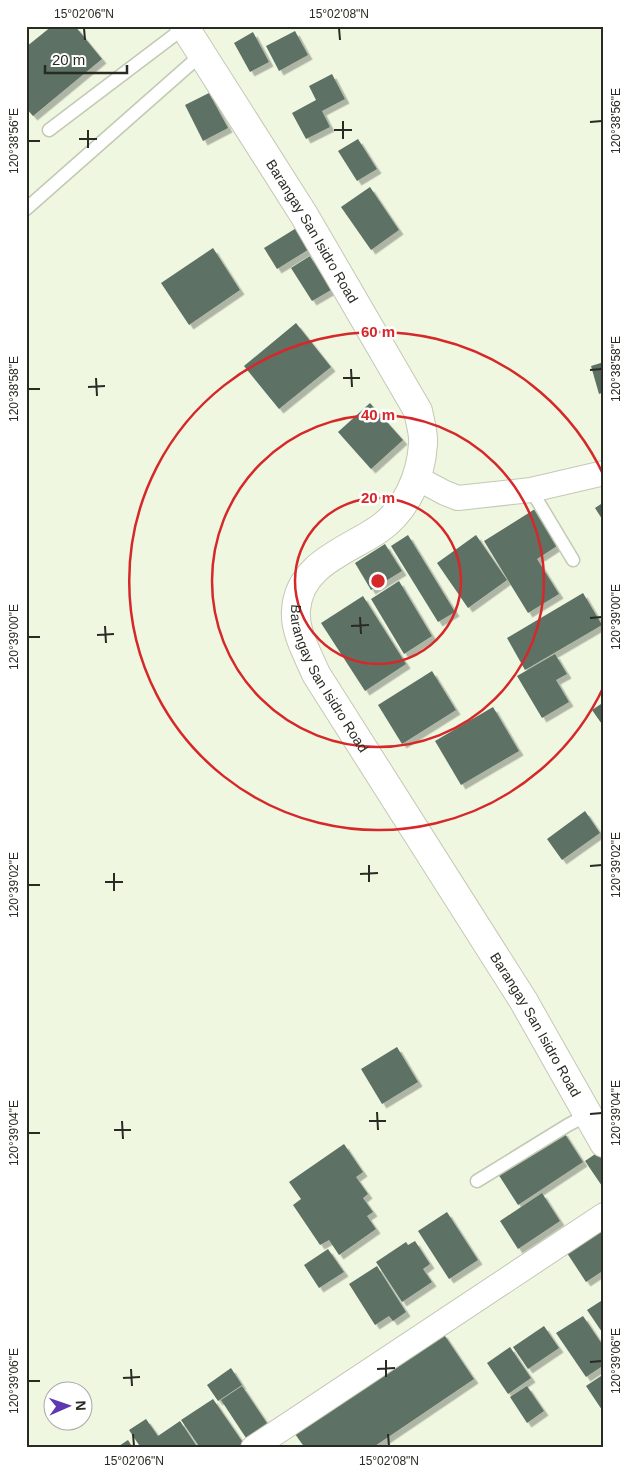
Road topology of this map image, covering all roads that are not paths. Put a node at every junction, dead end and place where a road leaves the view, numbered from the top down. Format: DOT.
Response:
graph roads {
  1 [pos="185,27"];
  2 [pos="203,54"];
  3 [pos="49,130"];
  4 [pos="26,210"];
  5 [pos="604,473"];
  6 [pos="417,478"];
  7 [pos="531,490"];
  8 [pos="573,560"];
  9 [pos="587,1115"];
  10 [pos="604,1143"];
  11 [pos="477,1181"];
  12 [pos="604,1215"];
  13 [pos="253,1448"];
  1 -- 2 [label="street, Barangay San Isidro Road"];
  1 -- 3 [label="lane"];
  2 -- 4 [label="lane"];
  2 -- 6 [label="street, Barangay San Isidro Road"];
  5 -- 7 [label="street"];
  6 -- 7 [label="street"];
  6 -- 9 [label="street, Barangay San Isidro Road"];
  7 -- 8 [label="lane"];
  9 -- 10 [label="street, Barangay San Isidro Road"];
  9 -- 11 [label="lane"];
  12 -- 13 [label="street"];
}
